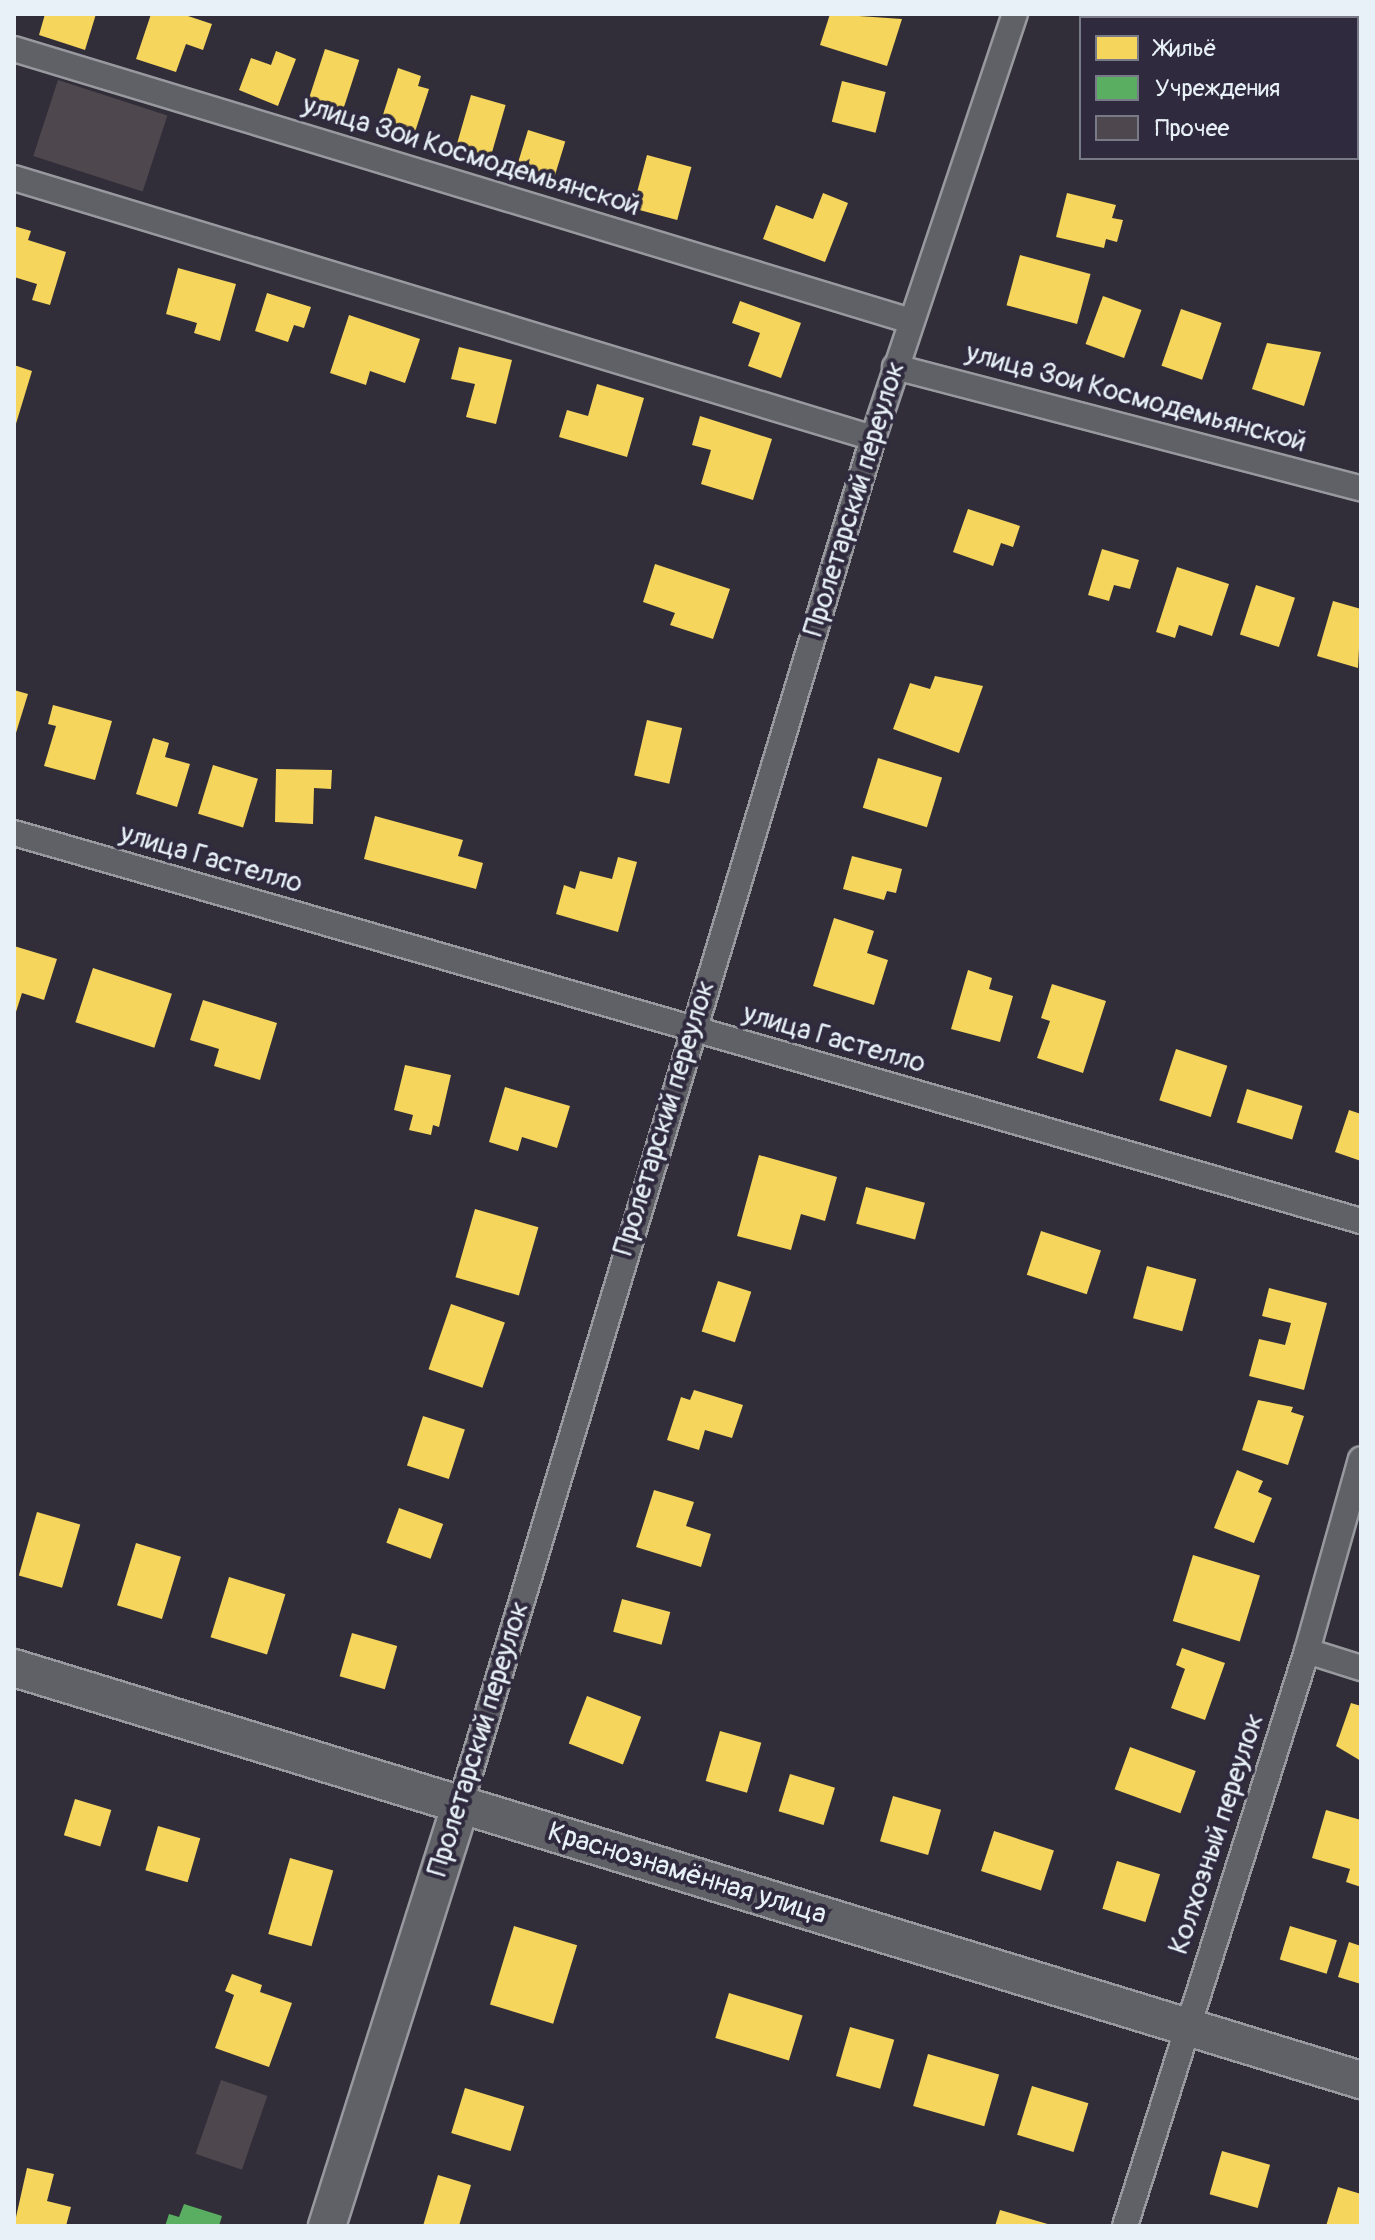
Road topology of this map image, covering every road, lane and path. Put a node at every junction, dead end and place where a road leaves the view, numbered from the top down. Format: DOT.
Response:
graph roads {
  1 [pos="1015,14"];
  2 [pos="14,49"];
  3 [pos="14,178"];
  4 [pos="911,321"];
  5 [pos="895,367"];
  6 [pos="873,438"];
  7 [pos="1361,488"];
  8 [pos="14,833"];
  9 [pos="691,1030"];
  10 [pos="1361,1221"];
  11 [pos="1361,1459"];
  12 [pos="1307,1651"];
  13 [pos="14,1668"];
  14 [pos="1361,1668"];
  15 [pos="460,1806"];
  16 [pos="1187,2024"];
  17 [pos="1361,2080"];
  18 [pos="327,2226"];
  19 [pos="1125,2226"];
  1 -- 4 [label="street, Пролетарский переулок"];
  2 -- 4 [label="street, улица Зои Космодемьянской"];
  3 -- 6 [label="street"];
  4 -- 5 [label="street, Пролетарский переулок"];
  5 -- 6 [label="street, Пролетарский переулок"];
  5 -- 7 [label="street, улица Зои Космодемьянской"];
  6 -- 9 [label="street, Пролетарский переулок"];
  8 -- 9 [label="street, улица Гастелло"];
  9 -- 10 [label="street, улица Гастелло"];
  9 -- 15 [label="street, Пролетарский переулок"];
  11 -- 12 [label="street, Колхозный переулок"];
  12 -- 14 [label="street"];
  12 -- 16 [label="street, Колхозный переулок"];
  13 -- 15 [label="main road, Краснознамённая улица"];
  15 -- 16 [label="main road, Краснознамённая улица"];
  15 -- 18 [label="main road, Пролетарский переулок"];
  16 -- 17 [label="main road, Краснознамённая улица"];
  16 -- 19 [label="street, Колхозный переулок"];
}
